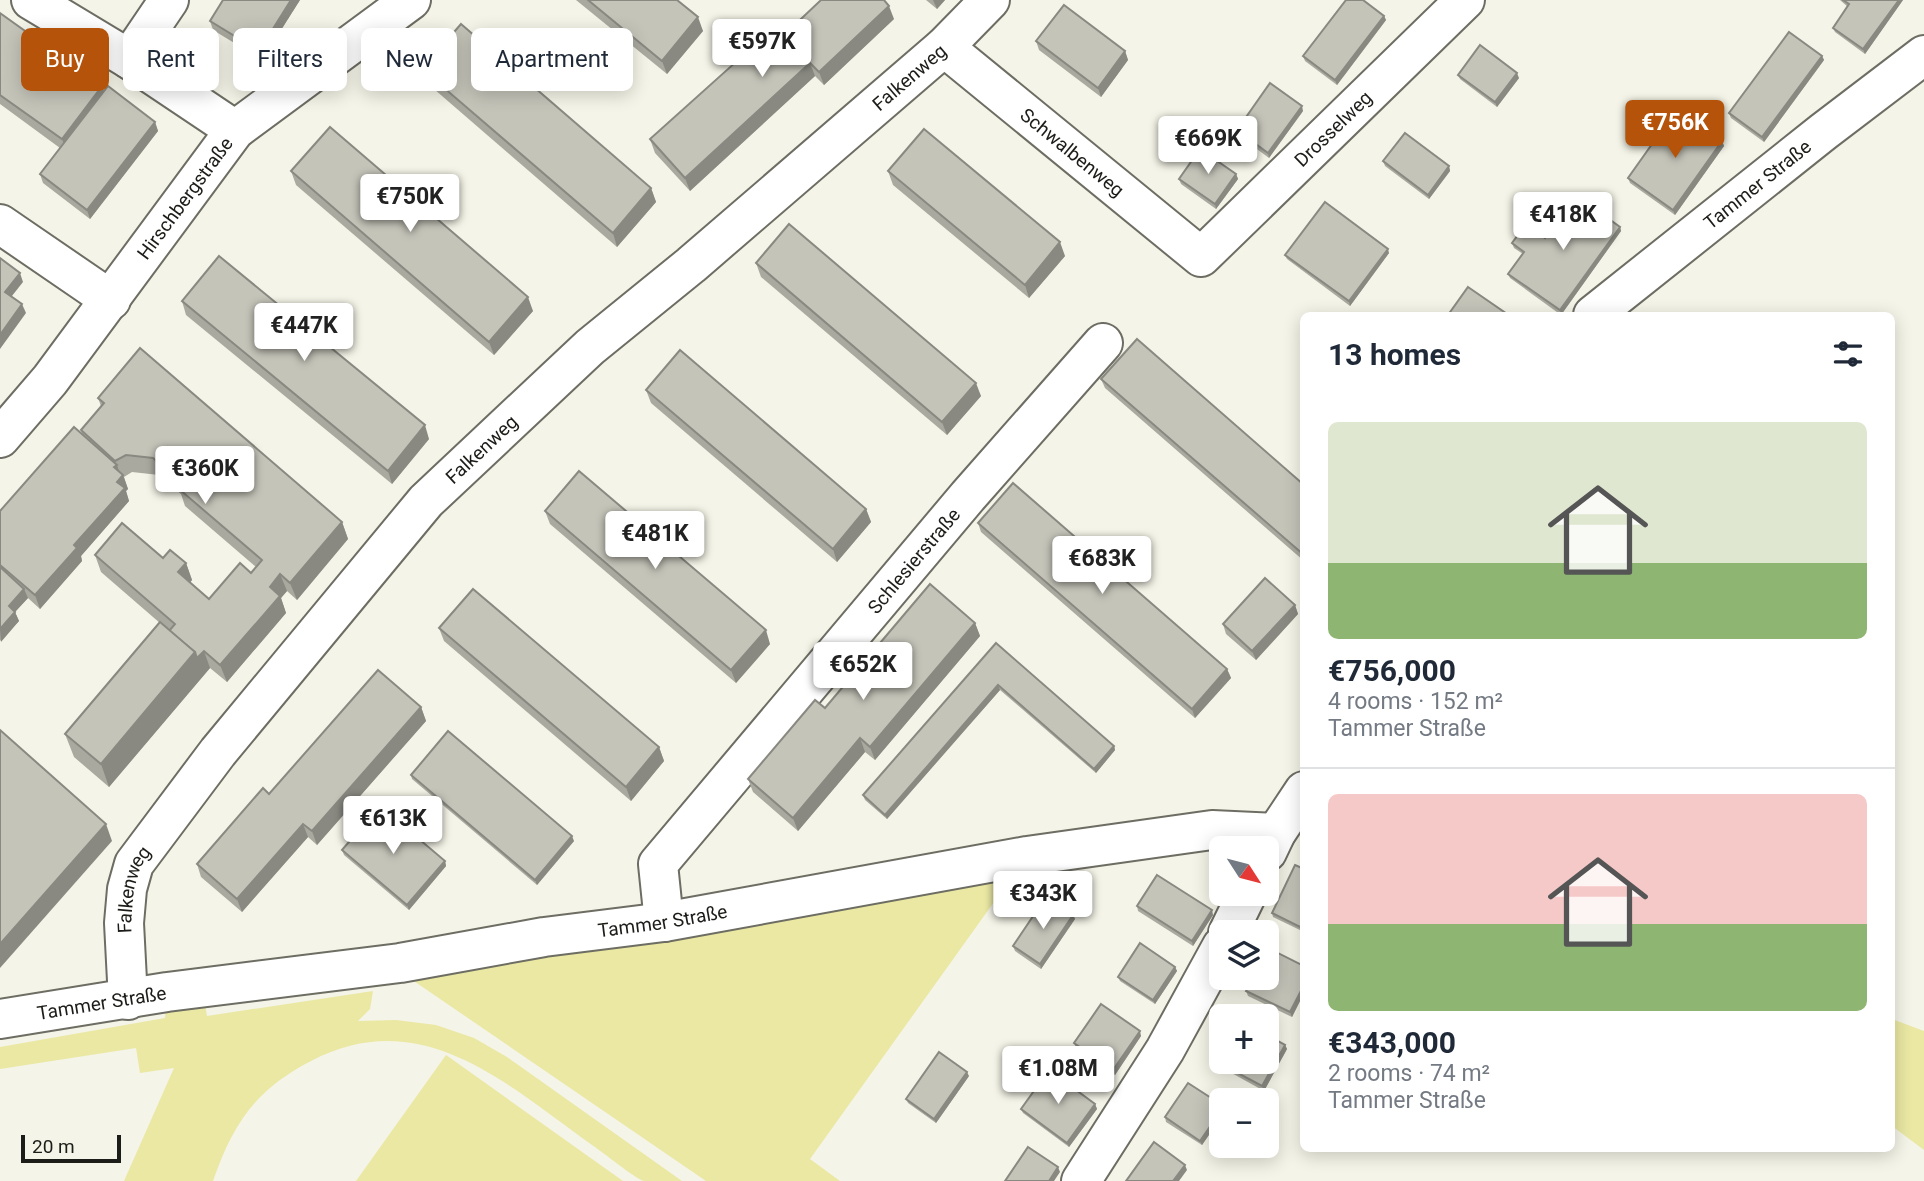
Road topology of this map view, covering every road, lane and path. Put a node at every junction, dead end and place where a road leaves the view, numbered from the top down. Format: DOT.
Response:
graph roads {
  1 [pos="32,0"];
  2 [pos="169,0"];
  3 [pos="411,0"];
  4 [pos="990,0"];
  5 [pos="1465,0"];
  6 [pos="150,28"];
  7 [pos="944,47"];
  8 [pos="1924,55"];
  9 [pos="123,56"];
  10 [pos="176,91"];
  11 [pos="235,130"];
  12 [pos="0,224"];
  13 [pos="1201,257"];
  14 [pos="111,300"];
  15 [pos="1597,312"];
  16 [pos="1103,343"];
  17 [pos="0,438"];
  18 [pos="1300,798"];
  19 [pos="1240,836"];
  20 [pos="1276,836"];
  21 [pos="664,922"];
  22 [pos="1209,970"];
  23 [pos="128,1000"];
  24 [pos="0,1020"];
  25 [pos="1081,1181"];
  1 -- 9 [label="street"];
  2 -- 6 [label="street"];
  3 -- 11 [label="street, Hirschbergstraße"];
  4 -- 7 [label="street, Falkenweg"];
  5 -- 13 [label="street, Drosselweg"];
  7 -- 13 [label="street, Schwalbenweg"];
  7 -- 23 [label="street, Falkenweg"];
  8 -- 15 [label="street, Tammer Straße"];
  10 -- 11 [label="street"];
  11 -- 14 [label="street, Hirschbergstraße"];
  12 -- 14 [label="street"];
  14 -- 17 [label="street, Hirschbergstraße"];
  16 -- 21 [label="street, Schlesierstraße"];
  18 -- 20 [label="street, Tammer Straße"];
  19 -- 21 [label="street, Tammer Straße"];
  21 -- 23 [label="street, Tammer Straße"];
  22 -- 25 [label="street"];
  23 -- 24 [label="street, Tammer Straße"];
}
